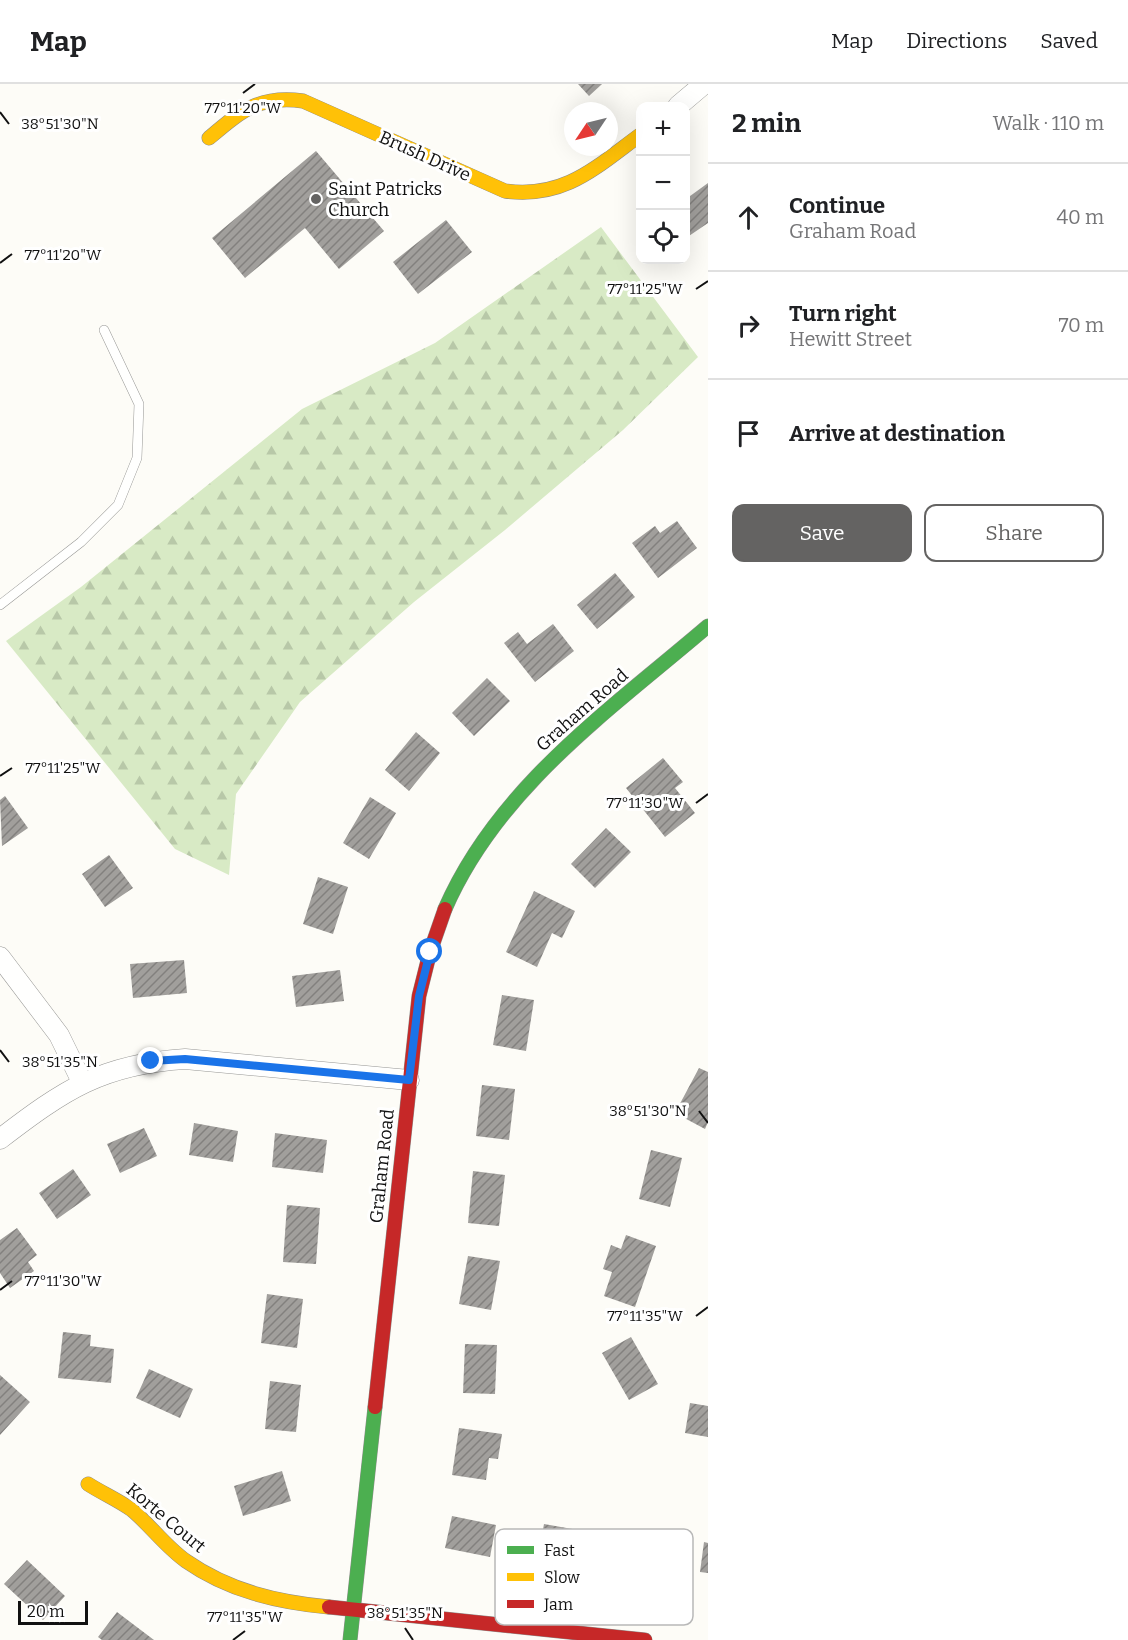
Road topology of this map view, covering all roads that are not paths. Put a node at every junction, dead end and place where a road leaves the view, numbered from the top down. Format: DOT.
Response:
graph roads {
  1 [pos="704,84"];
  2 [pos="683,102"];
  3 [pos="209,138"];
  4 [pos="636,138"];
  5 [pos="104,330"];
  6 [pos="0,605"];
  7 [pos="708,626"];
  8 [pos="0,957"];
  9 [pos="409,1080"];
  10 [pos="82,1082"];
  11 [pos="0,1139"];
  12 [pos="88,1484"];
  13 [pos="354,1609"];
  14 [pos="495,1624"];
  15 [pos="504,1625"];
  16 [pos="350,1640"];
  17 [pos="645,1640"];
  1 -- 2 [label="street"];
  3 -- 4 [label="street, Brush Drive"];
  5 -- 6 [label="lane"];
  7 -- 9 [label="street, Graham Road"];
  8 -- 10 [label="street"];
  9 -- 10 [label="street"];
  9 -- 13 [label="street, Graham Road"];
  10 -- 11 [label="street"];
  12 -- 13 [label="street, Korte Court"];
  13 -- 14 [label="street, Korte Court"];
  13 -- 16 [label="street, Graham Road"];
  15 -- 17 [label="street, Korte Court"];
}
